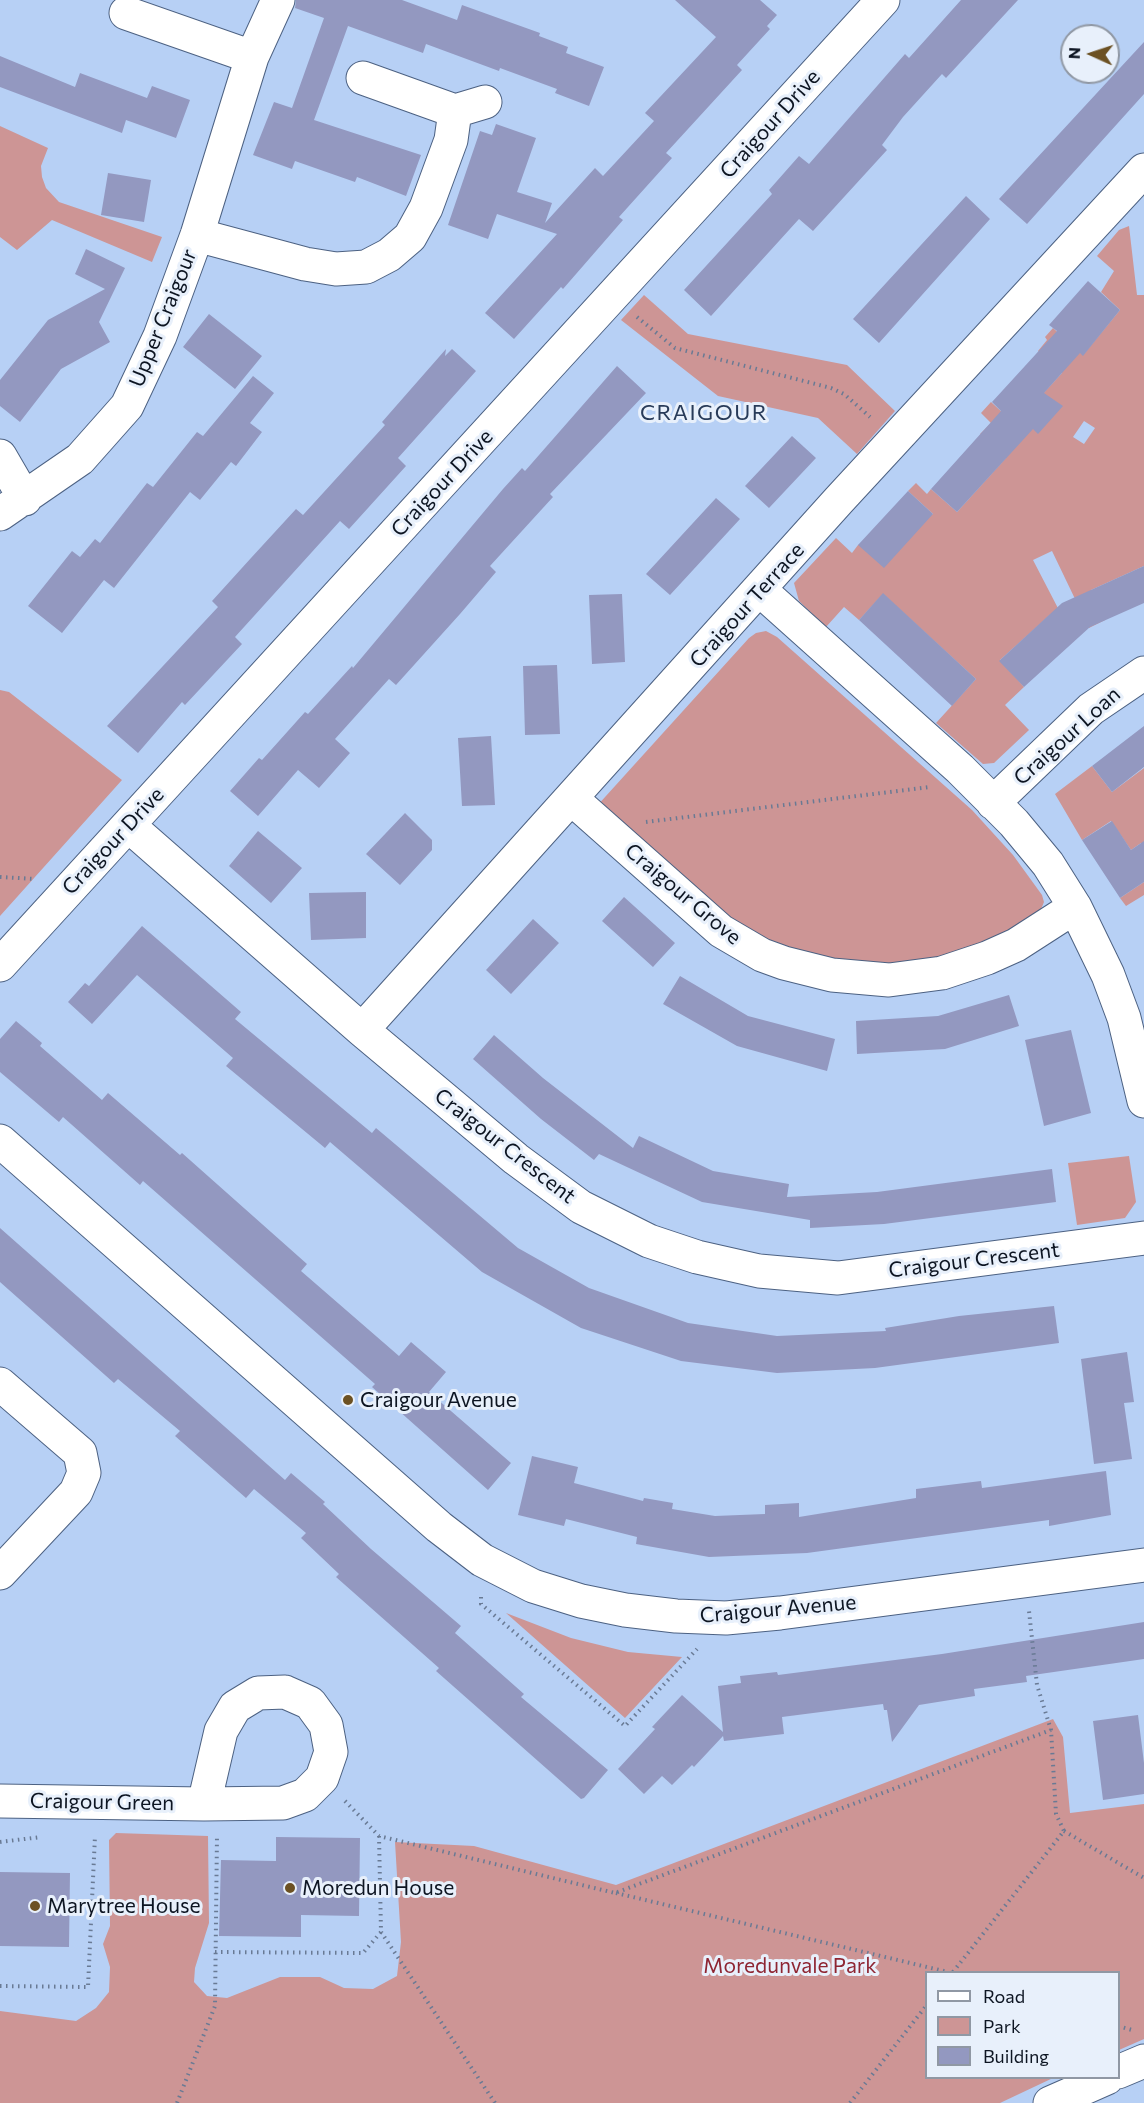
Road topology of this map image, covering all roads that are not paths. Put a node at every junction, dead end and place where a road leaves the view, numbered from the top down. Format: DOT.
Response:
graph roads {
  1 [pos="278,0"];
  2 [pos="883,0"];
  3 [pos="126,13"];
  4 [pos="252,57"];
  5 [pos="363,78"];
  6 [pos="1141,180"];
  7 [pos="197,235"];
  8 [pos="0,456"];
  9 [pos="12,507"];
  10 [pos="760,590"];
  11 [pos="1144,673"];
  12 [pos="572,799"];
  13 [pos="993,803"];
  14 [pos="128,825"];
  15 [pos="1075,907"];
  16 [pos="0,965"];
  17 [pos="362,1030"];
  18 [pos="1144,1101"];
  19 [pos="0,1141"];
  20 [pos="1144,1238"];
  21 [pos="0,1384"];
  22 [pos="1144,1565"];
  23 [pos="0,1573"];
  24 [pos="0,1801"];
  25 [pos="213,1804"];
  26 [pos="1144,2061"];
  27 [pos="1120,2073"];
  28 [pos="1105,2079"];
  29 [pos="1050,2103"];
  1 -- 4 [label="street, Upper Craigour"];
  2 -- 14 [label="street, Craigour Drive"];
  3 -- 4 [label="street"];
  4 -- 7 [label="street, Upper Craigour"];
  5 -- 7 [label="street, Upper Craigour"];
  6 -- 10 [label="street, Craigour Terrace"];
  7 -- 9 [label="street, Upper Craigour"];
  8 -- 9 [label="street, Upper Craigour"];
  10 -- 12 [label="street, Craigour Terrace"];
  10 -- 13 [label="street"];
  11 -- 13 [label="street, Craigour Loan"];
  12 -- 15 [label="street, Craigour Grove"];
  12 -- 17 [label="street, Craigour Terrace"];
  13 -- 15 [label="street"];
  14 -- 16 [label="street, Craigour Drive"];
  14 -- 17 [label="street, Craigour Crescent"];
  15 -- 18 [label="street"];
  17 -- 20 [label="street, Craigour Crescent"];
  19 -- 22 [label="street, Craigour Avenue"];
  21 -- 23 [label="street"];
  24 -- 25 [label="street, Craigour Green"];
  25 -- 25 [label="street, Craigour Green"];
  26 -- 27 [label="street"];
  28 -- 29 [label="street"];
}
